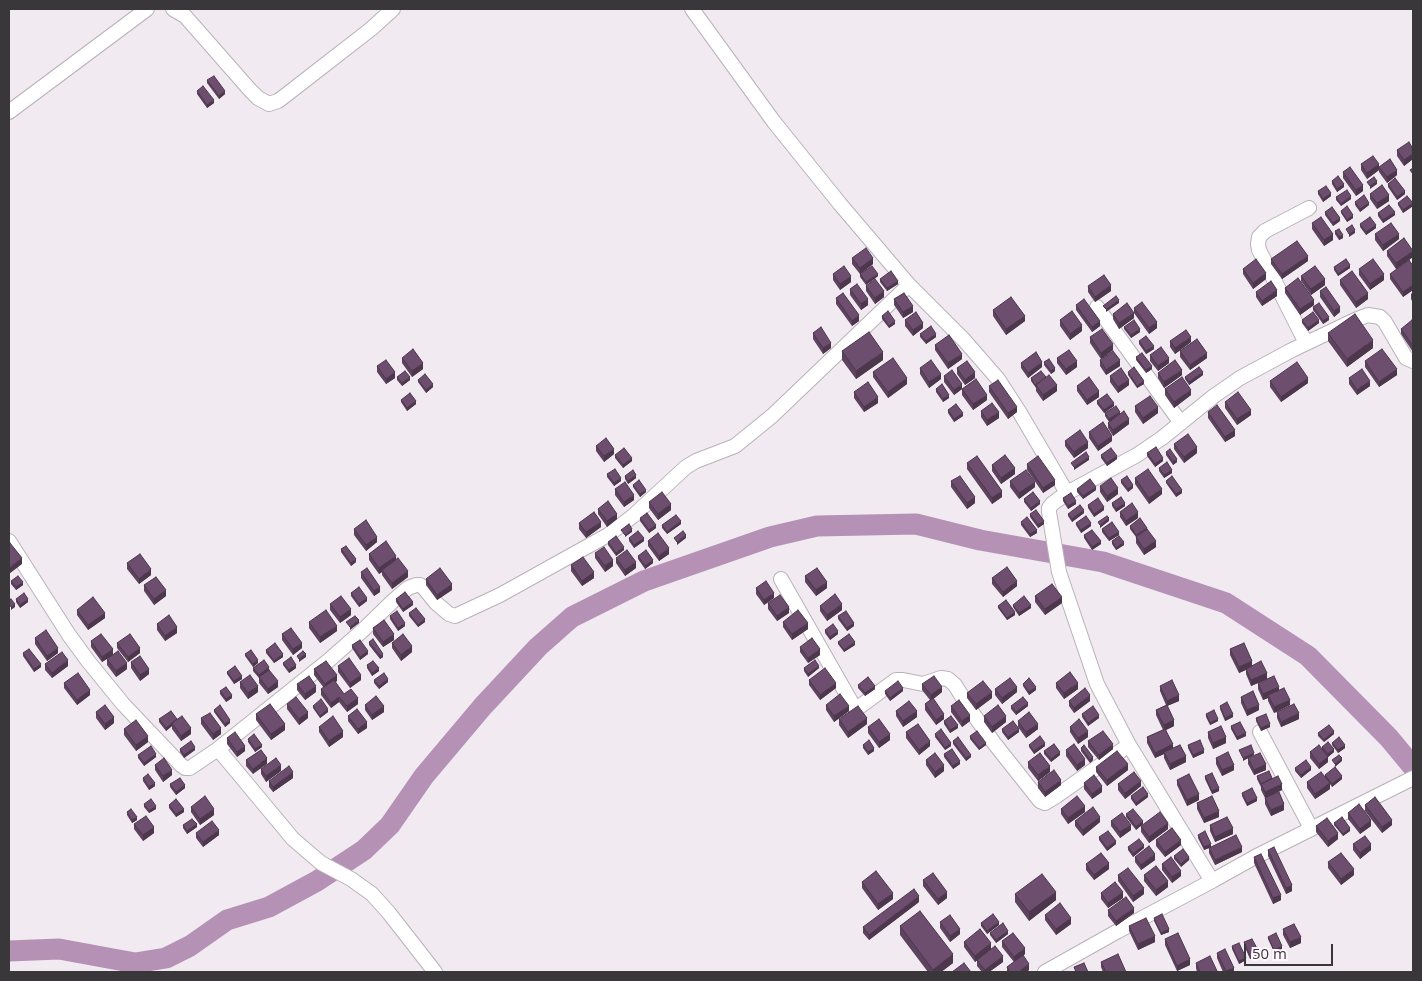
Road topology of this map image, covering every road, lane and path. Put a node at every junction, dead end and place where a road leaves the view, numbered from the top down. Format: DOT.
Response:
graph roads {
  1 [pos="147,9"];
  2 [pos="173,9"];
  3 [pos="392,9"];
  4 [pos="692,9"];
  5 [pos="9,112"];
  6 [pos="1309,208"];
  7 [pos="909,285"];
  8 [pos="1097,307"];
  9 [pos="1306,343"];
  10 [pos="1413,362"];
  11 [pos="1181,423"];
  12 [pos="1067,492"];
  13 [pos="9,541"];
  14 [pos="781,579"];
  15 [pos="1260,732"];
  16 [pos="1129,745"];
  17 [pos="218,749"];
  18 [pos="1408,780"];
  19 [pos="1311,828"];
  20 [pos="1212,881"];
  21 [pos="435,972"];
  22 [pos="1045,972"];
  1 -- 5 [label="street"];
  2 -- 3 [label="street"];
  4 -- 7 [label="street"];
  6 -- 9 [label="street"];
  7 -- 12 [label="street"];
  7 -- 17 [label="street"];
  8 -- 11 [label="street"];
  9 -- 10 [label="street"];
  9 -- 11 [label="street"];
  11 -- 12 [label="street"];
  12 -- 16 [label="street"];
  13 -- 17 [label="street"];
  14 -- 16 [label="street"];
  15 -- 19 [label="street"];
  16 -- 20 [label="street"];
  17 -- 21 [label="street"];
  18 -- 19 [label="street"];
  19 -- 20 [label="street"];
  20 -- 22 [label="street"];
}
